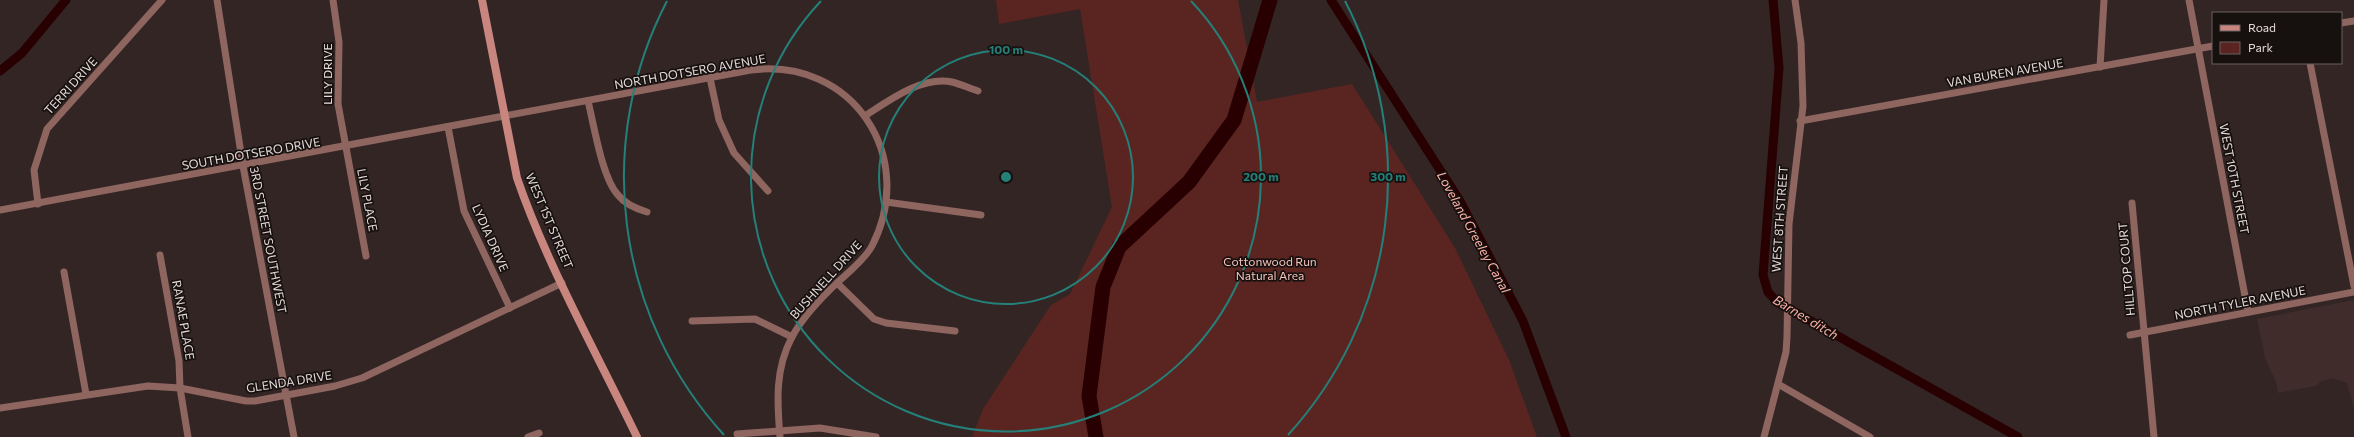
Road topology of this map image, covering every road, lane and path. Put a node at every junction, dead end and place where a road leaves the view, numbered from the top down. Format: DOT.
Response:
graph roads {
  1 [pos="162,0"];
  2 [pos="218,0"];
  3 [pos="333,0"];
  4 [pos="482,0"];
  5 [pos="1795,0"];
  6 [pos="2104,0"];
  7 [pos="2189,0"];
  8 [pos="2354,21"];
  9 [pos="2342,23"];
  10 [pos="2212,46"];
  11 [pos="2198,49"];
  12 [pos="2310,64"];
  13 [pos="2100,67"];
  14 [pos="710,78"];
  15 [pos="978,91"];
  16 [pos="588,101"];
  17 [pos="506,116"];
  18 [pos="865,116"];
  19 [pos="1800,121"];
  20 [pos="448,127"];
  21 [pos="346,148"];
  22 [pos="243,166"];
  23 [pos="768,191"];
  24 [pos="886,202"];
  25 [pos="2132,203"];
  26 [pos="38,204"];
  27 [pos="0,210"];
  28 [pos="647,212"];
  29 [pos="981,215"];
  30 [pos="160,255"];
  31 [pos="366,256"];
  32 [pos="64,272"];
  33 [pos="837,283"];
  34 [pos="562,284"];
  35 [pos="2354,286"];
  36 [pos="2354,292"];
  37 [pos="510,308"];
  38 [pos="2248,312"];
  39 [pos="692,321"];
  40 [pos="955,331"];
  41 [pos="2144,333"];
  42 [pos="2130,335"];
  43 [pos="792,337"];
  44 [pos="1778,384"];
  45 [pos="180,388"];
  46 [pos="86,394"];
  47 [pos="286,395"];
  48 [pos="0,408"];
  49 [pos="539,433"];
  50 [pos="737,434"];
  51 [pos="780,435"];
  52 [pos="188,437"];
  53 [pos="294,437"];
  54 [pos="528,437"];
  55 [pos="637,437"];
  56 [pos="876,437"];
  57 [pos="1764,437"];
  58 [pos="1870,437"];
  59 [pos="2154,437"];
  1 -- 26 [label="street, TERRI DRIVE"];
  2 -- 22 [label="street, 3RD STREET SOUTHWEST"];
  3 -- 21 [label="street, LILY DRIVE"];
  4 -- 17 [label="main road, WEST 1ST STREET"];
  5 -- 19 [label="street, WEST 8TH STREET"];
  6 -- 13 [label="street"];
  7 -- 11 [label="street, WEST 10TH STREET"];
  8 -- 9 [label="street"];
  10 -- 11 [label="street, VAN BUREN AVENUE"];
  11 -- 13 [label="street, VAN BUREN AVENUE"];
  11 -- 38 [label="street, WEST 10TH STREET"];
  12 -- 35 [label="street"];
  13 -- 19 [label="street, VAN BUREN AVENUE"];
  14 -- 16 [label="street, NORTH DOTSERO AVENUE"];
  14 -- 18 [label="street, NORTH DOTSERO AVENUE"];
  14 -- 23 [label="street"];
  15 -- 18 [label="street"];
  16 -- 17 [label="street, NORTH DOTSERO AVENUE"];
  16 -- 28 [label="street"];
  17 -- 20 [label="street, SOUTH DOTSERO DRIVE"];
  17 -- 34 [label="main road, WEST 1ST STREET"];
  18 -- 24 [label="street, BUSHNELL DRIVE"];
  19 -- 44 [label="street, WEST 8TH STREET"];
  20 -- 21 [label="street, SOUTH DOTSERO DRIVE"];
  20 -- 37 [label="street, LYDIA DRIVE"];
  21 -- 22 [label="street, SOUTH DOTSERO DRIVE"];
  21 -- 31 [label="street, LILY PLACE"];
  22 -- 26 [label="street, SOUTH DOTSERO DRIVE"];
  22 -- 47 [label="street, 3RD STREET SOUTHWEST"];
  24 -- 29 [label="street"];
  24 -- 33 [label="street, BUSHNELL DRIVE"];
  25 -- 41 [label="street, HILLTOP COURT"];
  26 -- 27 [label="street, SOUTH DOTSERO DRIVE"];
  30 -- 45 [label="street, RANAE PLACE"];
  32 -- 46 [label="street"];
  33 -- 40 [label="street"];
  33 -- 43 [label="street, BUSHNELL DRIVE"];
  34 -- 37 [label="street, GLENDA DRIVE"];
  34 -- 55 [label="main road, WEST 1ST STREET"];
  36 -- 38 [label="street, NORTH TYLER AVENUE"];
  37 -- 47 [label="street, GLENDA DRIVE"];
  38 -- 41 [label="street, NORTH TYLER AVENUE"];
  39 -- 43 [label="street"];
  41 -- 42 [label="street, NORTH TYLER AVENUE"];
  41 -- 59 [label="street, HILLTOP COURT"];
  43 -- 51 [label="street, BUSHNELL DRIVE"];
  44 -- 57 [label="street, WEST 8TH STREET"];
  44 -- 58 [label="street"];
  45 -- 46 [label="street, GLENDA DRIVE"];
  45 -- 47 [label="street, GLENDA DRIVE"];
  45 -- 52 [label="street, RANAE PLACE"];
  46 -- 48 [label="street, GLENDA DRIVE"];
  47 -- 53 [label="street, 3RD STREET SOUTHWEST"];
  49 -- 54 [label="street"];
  50 -- 51 [label="street"];
  51 -- 56 [label="street"];
}
